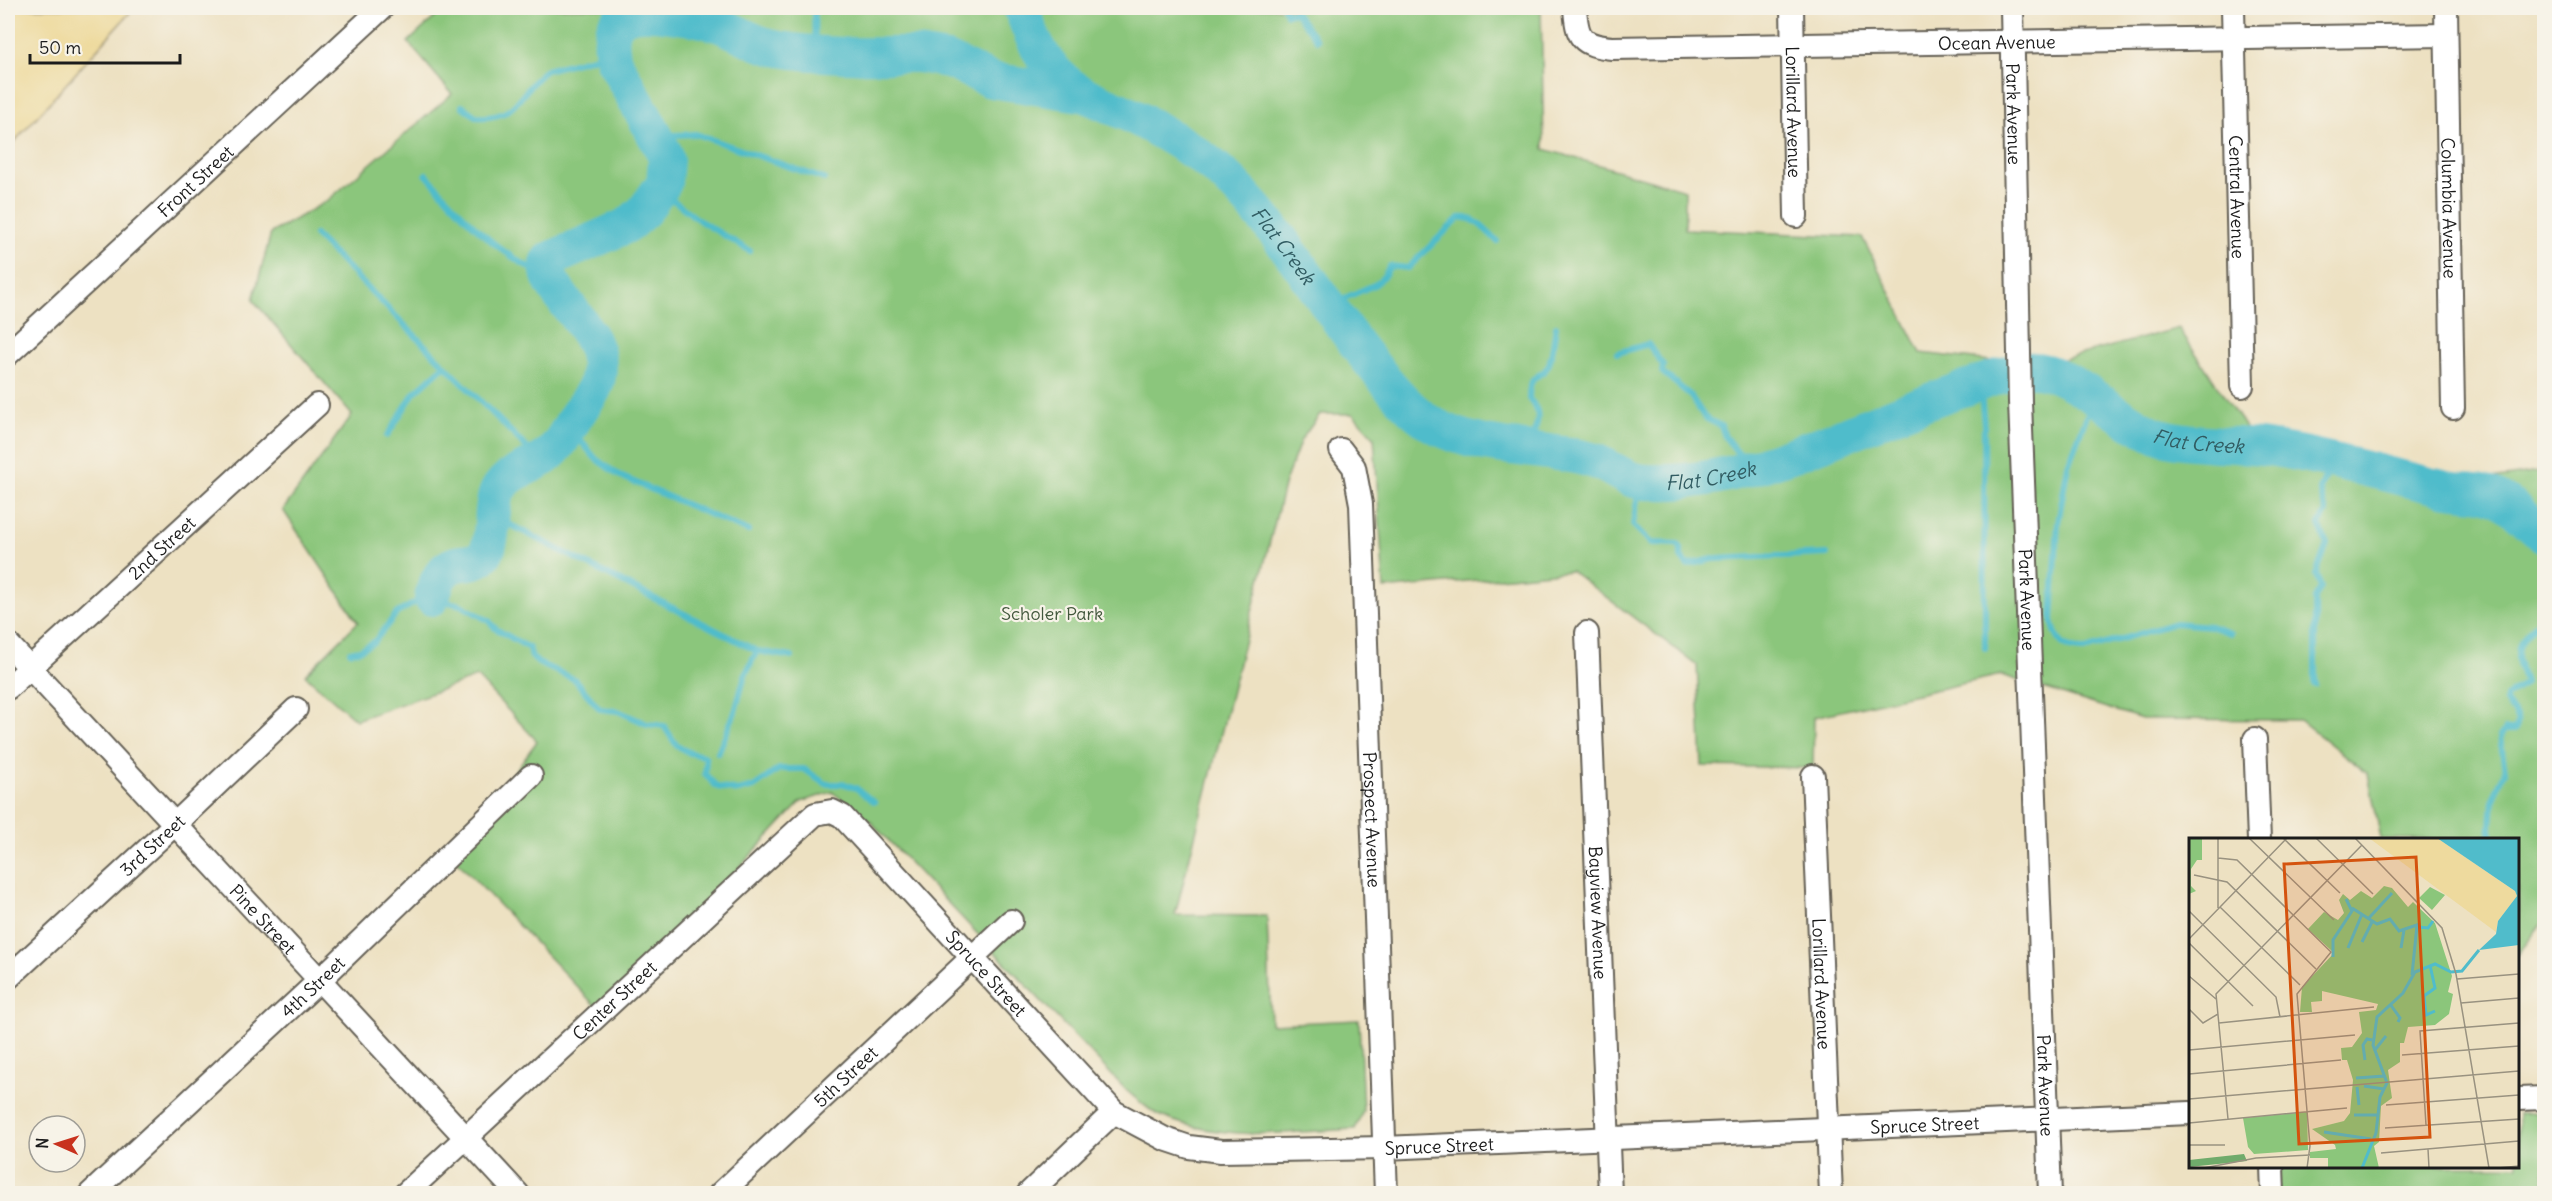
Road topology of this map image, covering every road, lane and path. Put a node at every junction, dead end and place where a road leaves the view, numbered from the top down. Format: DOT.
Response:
graph roads {
  1 [pos="382,8"];
  2 [pos="1575,8"];
  3 [pos="1792,8"];
  4 [pos="2012,8"];
  5 [pos="2233,8"];
  6 [pos="2446,8"];
  7 [pos="2446,35"];
  8 [pos="2234,39"];
  9 [pos="2013,42"];
  10 [pos="1793,44"];
  11 [pos="1796,216"];
  12 [pos="8,354"];
  13 [pos="2242,386"];
  14 [pos="317,405"];
  15 [pos="2453,408"];
  16 [pos="1341,450"];
  17 [pos="1587,633"];
  18 [pos="8,644"];
  19 [pos="30,668"];
  20 [pos="8,688"];
  21 [pos="296,709"];
  22 [pos="2254,739"];
  23 [pos="531,776"];
  24 [pos="1814,776"];
  25 [pos="826,811"];
  26 [pos="175,824"];
  27 [pos="2259,838"];
  28 [pos="1011,921"];
  29 [pos="973,958"];
  30 [pos="8,978"];
  31 [pos="320,980"];
  32 [pos="2544,1098"];
  33 [pos="2519,1099"];
  34 [pos="1114,1112"];
  35 [pos="2189,1113"];
  36 [pos="2047,1119"];
  37 [pos="1828,1128"];
  38 [pos="465,1138"];
  39 [pos="1608,1138"];
  40 [pos="1384,1148"];
  41 [pos="2272,1168"];
  42 [pos="90,1194"];
  43 [pos="405,1194"];
  44 [pos="518,1194"];
  45 [pos="720,1194"];
  46 [pos="1028,1194"];
  47 [pos="1386,1194"];
  48 [pos="1610,1194"];
  49 [pos="1831,1194"];
  50 [pos="2050,1194"];
  51 [pos="2273,1194"];
  1 -- 12 [label="street, Front Street"];
  2 -- 10 [label="street, Ocean Avenue"];
  3 -- 10 [label="street, Lorillard Avenue"];
  4 -- 9 [label="street, Park Avenue"];
  5 -- 8 [label="street, Central Avenue"];
  6 -- 7 [label="street, Columbia Avenue"];
  7 -- 8 [label="street, Ocean Avenue"];
  7 -- 15 [label="street, Columbia Avenue"];
  8 -- 9 [label="street, Ocean Avenue"];
  8 -- 13 [label="street, Central Avenue"];
  9 -- 10 [label="street, Ocean Avenue"];
  9 -- 36 [label="street, Park Avenue"];
  10 -- 11 [label="street, Lorillard Avenue"];
  14 -- 19 [label="street, 2nd Street"];
  16 -- 40 [label="street, Prospect Avenue"];
  17 -- 39 [label="street, Bayview Avenue"];
  18 -- 19 [label="street, Pine Street"];
  19 -- 20 [label="street, 2nd Street"];
  19 -- 26 [label="street, Pine Street"];
  21 -- 26 [label="street, 3rd Street"];
  22 -- 27 [label="street"];
  23 -- 31 [label="street, 4th Street"];
  24 -- 37 [label="street, Lorillard Avenue"];
  25 -- 29 [label="street, Spruce Street"];
  25 -- 38 [label="street, Center Street"];
  26 -- 30 [label="street, 3rd Street"];
  26 -- 31 [label="street, Pine Street"];
  28 -- 29 [label="street, 5th Street"];
  29 -- 34 [label="street, Spruce Street"];
  29 -- 45 [label="street, 5th Street"];
  31 -- 38 [label="street, Pine Street"];
  31 -- 42 [label="street, 4th Street"];
  32 -- 33 [label="street"];
  34 -- 40 [label="street, Spruce Street"];
  34 -- 46 [label="street"];
  35 -- 36 [label="street, Spruce Street"];
  36 -- 37 [label="street, Spruce Street"];
  36 -- 50 [label="street, Park Avenue"];
  37 -- 39 [label="street, Spruce Street"];
  37 -- 49 [label="street, Lorillard Avenue"];
  38 -- 43 [label="street, Center Street"];
  38 -- 44 [label="street, Pine Street"];
  39 -- 40 [label="street, Spruce Street"];
  39 -- 48 [label="street, Bayview Avenue"];
  40 -- 47 [label="street, Prospect Avenue"];
  41 -- 51 [label="street"];
}
